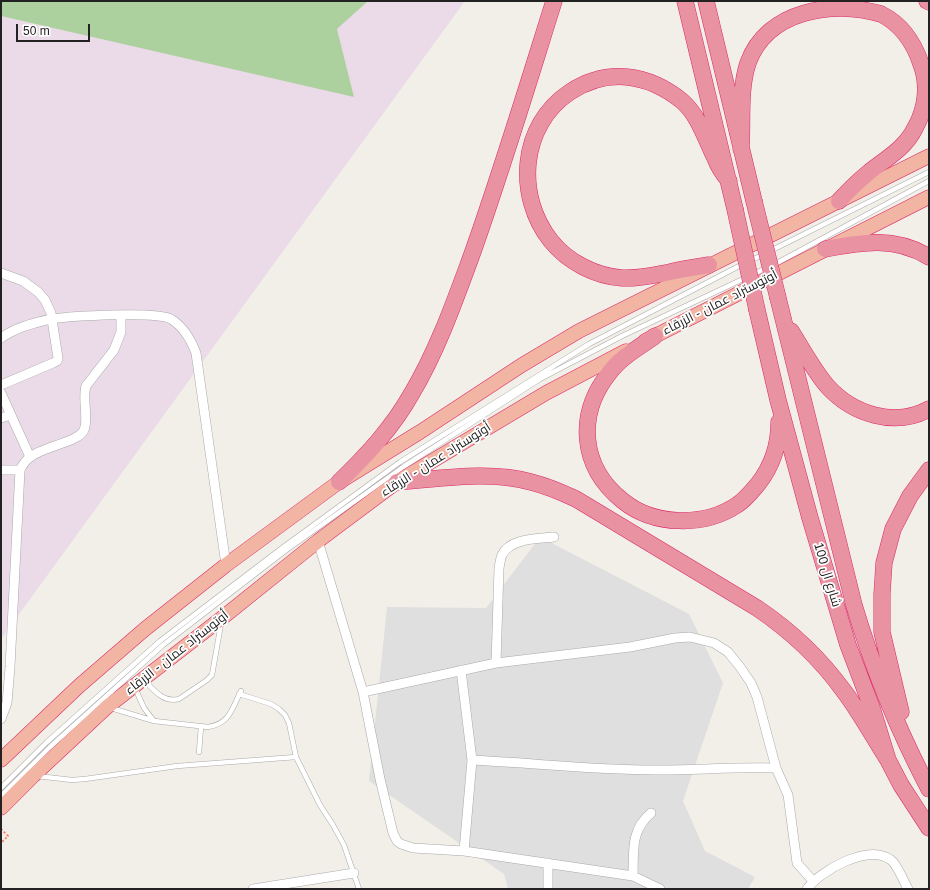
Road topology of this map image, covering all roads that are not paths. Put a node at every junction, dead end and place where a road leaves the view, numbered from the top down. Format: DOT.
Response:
graph roads {
  1 [pos="554,1"];
  2 [pos="685,1"];
  3 [pos="706,1"];
  4 [pos="741,149"];
  5 [pos="929,156"];
  6 [pos="929,172"];
  7 [pos="729,181"];
  8 [pos="929,181"];
  9 [pos="929,197"];
  10 [pos="839,201"];
  11 [pos="825,249"];
  12 [pos="929,257"];
  13 [pos="709,265"];
  14 [pos="1,273"];
  15 [pos="121,315"];
  16 [pos="52,319"];
  17 [pos="784,322"];
  18 [pos="655,336"];
  19 [pos="1,338"];
  20 [pos="1,385"];
  21 [pos="1,393"];
  22 [pos="778,400"];
  23 [pos="929,410"];
  24 [pos="11,415"];
  25 [pos="1,418"];
  26 [pos="30,457"];
  27 [pos="1,470"];
  28 [pos="20,470"];
  29 [pos="929,470"];
  30 [pos="339,482"];
  31 [pos="397,482"];
  32 [pos="554,537"];
  33 [pos="318,541"];
  34 [pos="226,565"];
  35 [pos="222,618"];
  36 [pos="496,663"];
  37 [pos="6,666"];
  38 [pos="461,670"];
  39 [pos="138,683"];
  40 [pos="363,692"];
  41 [pos="107,707"];
  42 [pos="1,719"];
  43 [pos="154,721"];
  44 [pos="201,727"];
  45 [pos="907,745"];
  46 [pos="199,752"];
  47 [pos="296,757"];
  48 [pos="1,760"];
  49 [pos="472,760"];
  50 [pos="888,760"];
  51 [pos="776,768"];
  52 [pos="33,776"];
  53 [pos="1,788"];
  54 [pos="929,789"];
  55 [pos="1,796"];
  56 [pos="1,808"];
  57 [pos="651,813"];
  58 [pos="929,828"];
  59 [pos="464,851"];
  60 [pos="548,863"];
  61 [pos="354,873"];
  62 [pos="633,876"];
  63 [pos="813,881"];
  64 [pos="253,889"];
  65 [pos="359,889"];
  66 [pos="548,889"];
  67 [pos="660,889"];
  68 [pos="807,889"];
  69 [pos="908,889"];
  1 -- 30 [label="highway"];
  2 -- 7 [label="highway, شارع ال 100"];
  3 -- 4 [label="highway, شارع ال 100"];
  4 -- 10 [label="highway"];
  4 -- 17 [label="highway, شارع ال 100, bridge"];
  5 -- 10 [label="highway"];
  6 -- 53 [label="lane"];
  7 -- 13 [label="highway"];
  7 -- 22 [label="highway, شارع ال 100, bridge"];
  8 -- 55 [label="lane"];
  9 -- 11 [label="highway, أوتوستراد عمان - الزرقاء"];
  10 -- 13 [label="highway"];
  11 -- 12 [label="highway"];
  11 -- 18 [label="highway, أوتوستراد عمان - الزرقاء"];
  13 -- 30 [label="highway"];
  14 -- 16 [label="street"];
  15 -- 16 [label="street"];
  15 -- 26 [label="street"];
  15 -- 34 [label="street"];
  16 -- 19 [label="street"];
  16 -- 20 [label="street"];
  17 -- 23 [label="highway"];
  17 -- 45 [label="highway, شارع ال 100"];
  18 -- 22 [label="highway"];
  18 -- 31 [label="highway, أوتوستراد عمان - الزرقاء"];
  21 -- 24 [label="street"];
  22 -- 50 [label="highway, شارع ال 100"];
  24 -- 25 [label="street"];
  24 -- 26 [label="street"];
  26 -- 28 [label="street"];
  27 -- 28 [label="street"];
  28 -- 37 [label="street"];
  29 -- 45 [label="highway"];
  30 -- 34 [label="highway"];
  31 -- 33 [label="highway, أوتوستراد عمان - الزرقاء"];
  31 -- 50 [label="highway"];
  32 -- 36 [label="street"];
  33 -- 35 [label="highway, أوتوستراد عمان - الزرقاء"];
  33 -- 40 [label="street"];
  34 -- 48 [label="highway"];
  35 -- 39 [label="highway, أوتوستراد عمان - الزرقاء"];
  35 -- 39 [label="lane"];
  36 -- 38 [label="street"];
  36 -- 51 [label="street"];
  37 -- 42 [label="street"];
  38 -- 40 [label="street"];
  38 -- 49 [label="street"];
  39 -- 41 [label="highway, أوتوستراد عمان - الزرقاء"];
  39 -- 43 [label="lane"];
  40 -- 59 [label="street"];
  41 -- 43 [label="lane"];
  41 -- 52 [label="highway, أوتوستراد عمان - الزرقاء"];
  43 -- 44 [label="lane"];
  44 -- 46 [label="lane"];
  44 -- 47 [label="lane"];
  45 -- 54 [label="highway, شارع ال 100"];
  47 -- 52 [label="lane"];
  47 -- 61 [label="lane"];
  49 -- 51 [label="street"];
  49 -- 59 [label="street"];
  50 -- 58 [label="highway, شارع ال 100"];
  51 -- 63 [label="street"];
  52 -- 56 [label="highway, أوتوستراد عمان - الزرقاء"];
  57 -- 62 [label="street"];
  59 -- 60 [label="street"];
  60 -- 62 [label="street"];
  60 -- 66 [label="street"];
  61 -- 64 [label="street"];
  61 -- 65 [label="lane"];
  62 -- 67 [label="street"];
  63 -- 68 [label="street"];
  63 -- 69 [label="street"];
}
